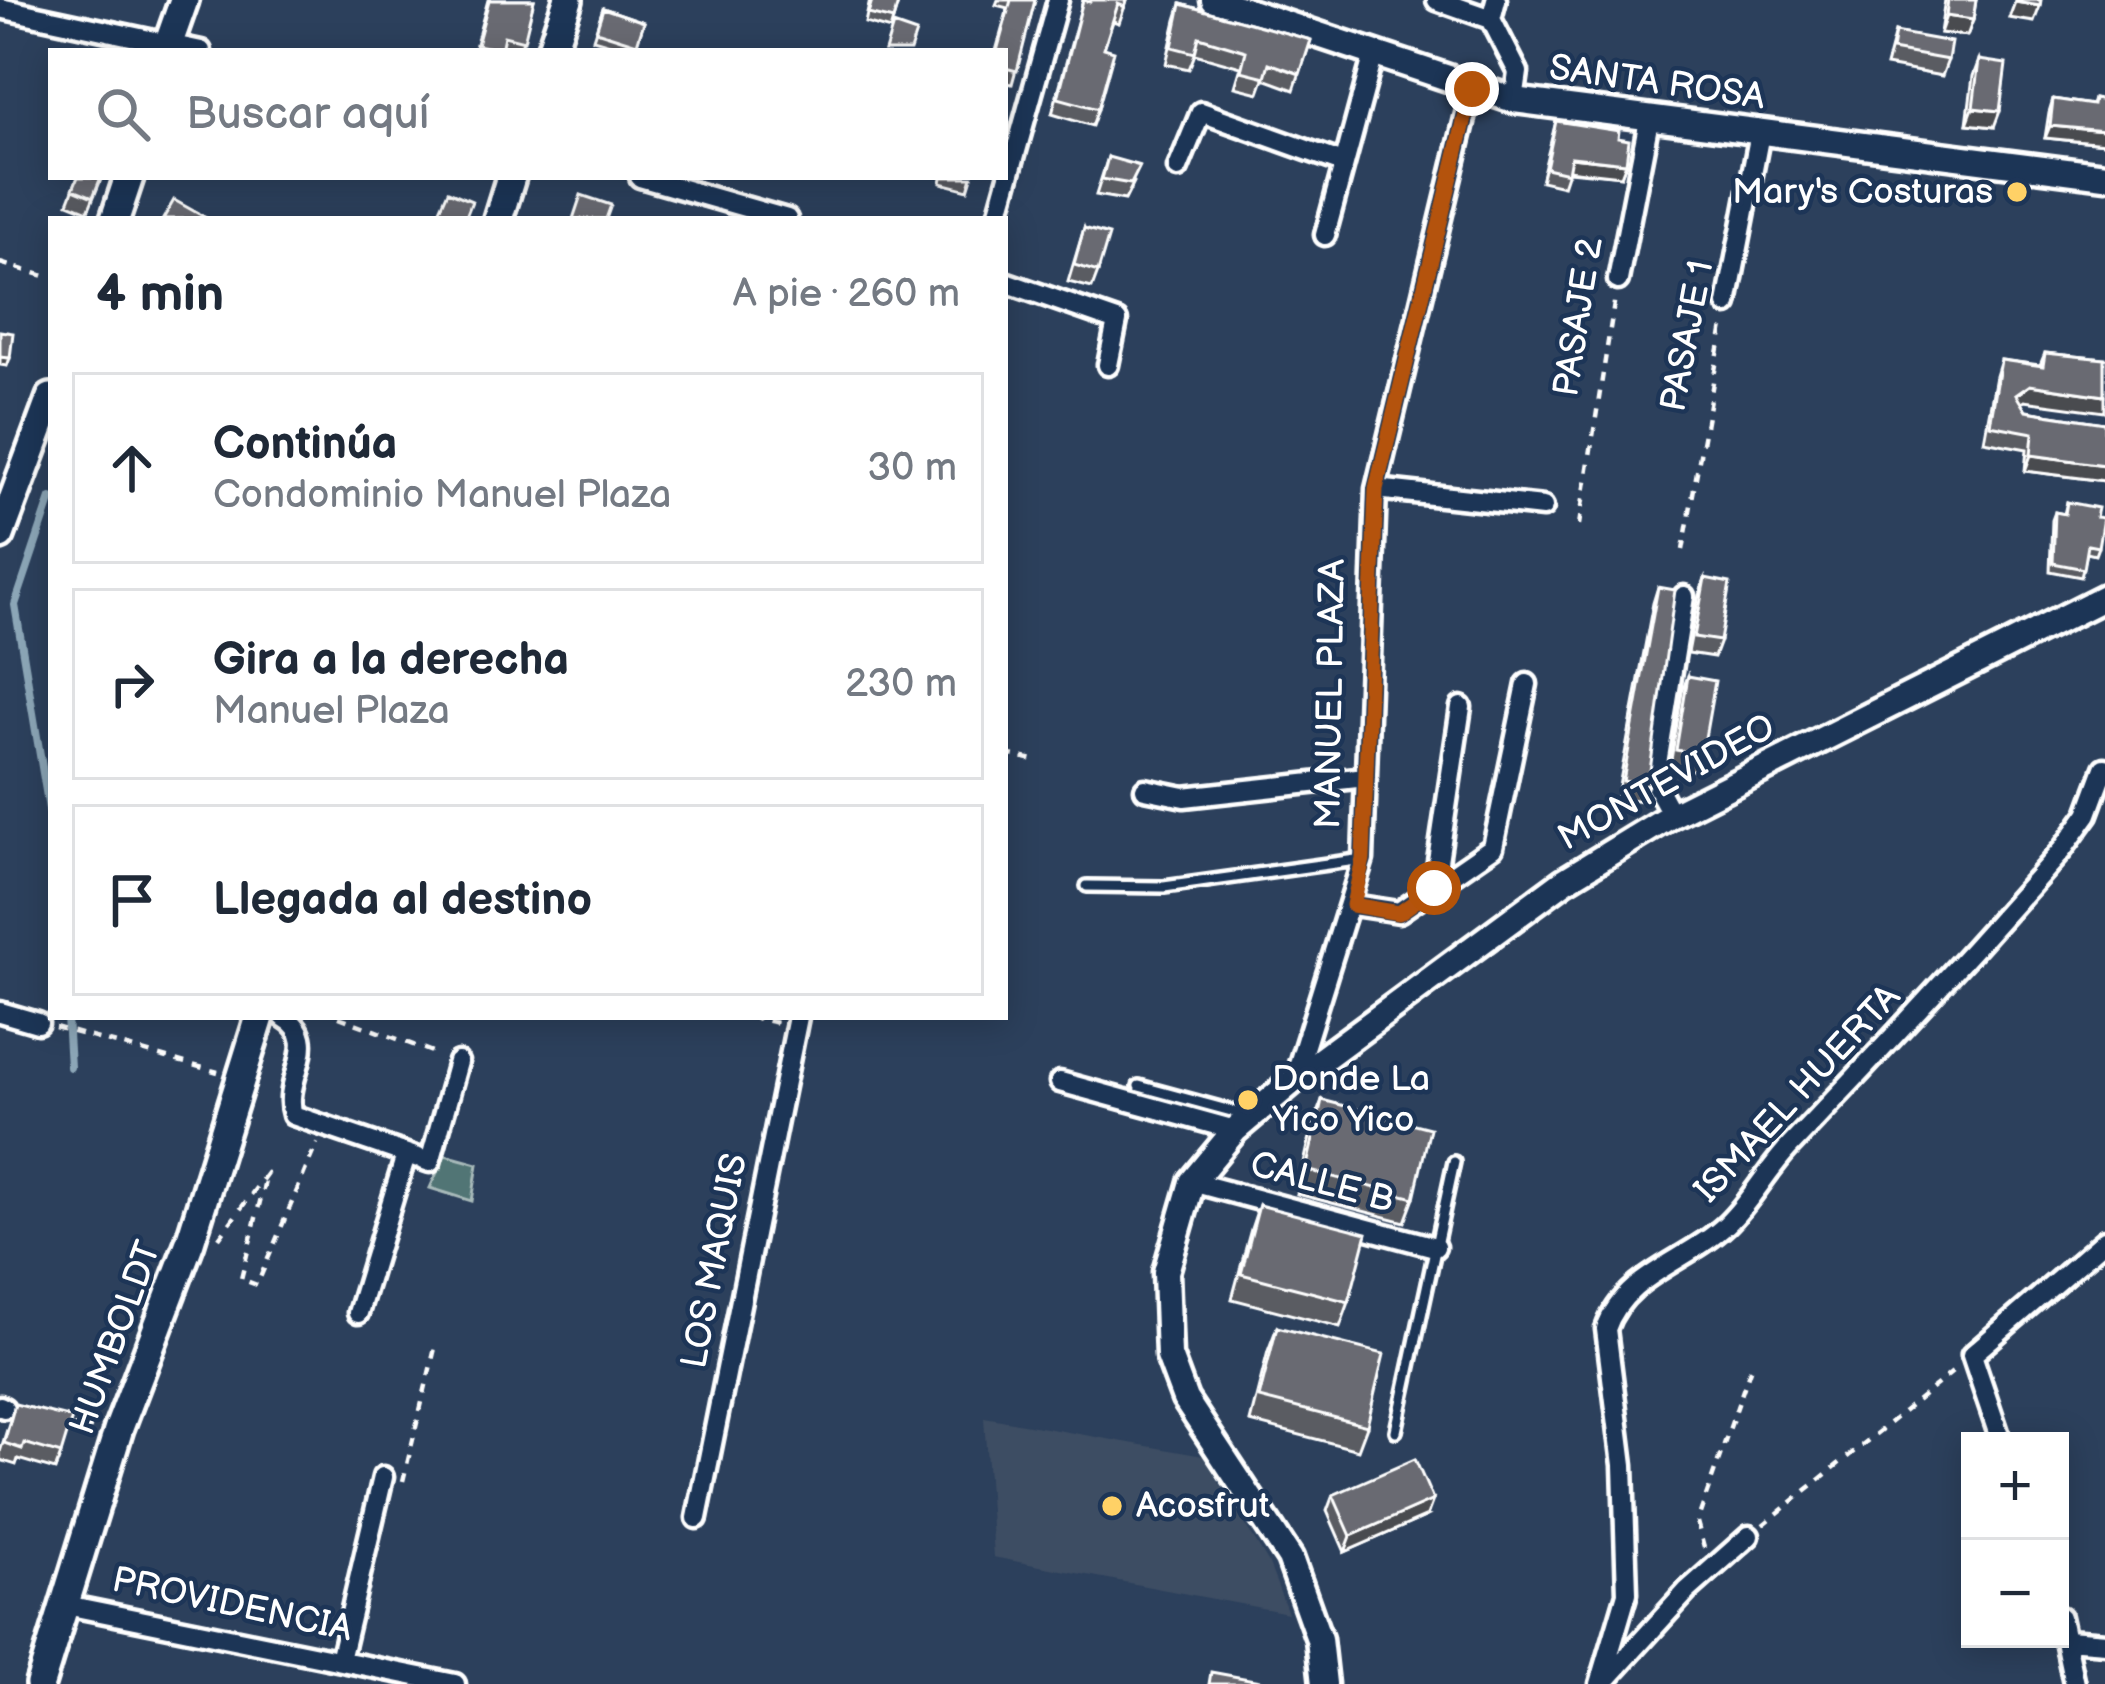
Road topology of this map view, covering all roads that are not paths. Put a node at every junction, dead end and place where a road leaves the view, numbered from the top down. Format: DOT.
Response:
graph roads {
  1 [pos="184,0"];
  2 [pos="568,0"];
  3 [pos="1058,0"];
  4 [pos="1214,0"];
  5 [pos="1437,0"];
  6 [pos="0,8"];
  7 [pos="1494,9"];
  8 [pos="167,48"];
  9 [pos="552,48"];
  10 [pos="1373,57"];
  11 [pos="1472,89"];
  12 [pos="1514,100"];
  13 [pos="1649,120"];
  14 [pos="1760,134"];
  15 [pos="1343,163"];
  16 [pos="1178,168"];
  17 [pos="2105,176"];
  18 [pos="127,180"];
  19 [pos="510,180"];
  20 [pos="650,180"];
  21 [pos="1008,180"];
  22 [pos="1008,180"];
  23 [pos="116,216"];
  24 [pos="499,216"];
  25 [pos="776,216"];
  26 [pos="998,216"];
  27 [pos="1325,235"];
  28 [pos="1618,280"];
  29 [pos="1008,283"];
  30 [pos="1727,304"];
  31 [pos="1108,365"];
  32 [pos="48,405"];
  33 [pos="1376,489"];
  34 [pos="5,507"];
  35 [pos="1543,507"];
  36 [pos="0,536"];
  37 [pos="1684,596"];
  38 [pos="2105,597"];
  39 [pos="1527,684"];
  40 [pos="1461,707"];
  41 [pos="2105,768"];
  42 [pos="1366,777"];
  43 [pos="1145,789"];
  44 [pos="1672,815"];
  45 [pos="1363,859"];
  46 [pos="1088,886"];
  47 [pos="1434,888"];
  48 [pos="1353,905"];
  49 [pos="0,1012"];
  50 [pos="259,1020"];
  51 [pos="289,1020"];
  52 [pos="796,1022"];
  53 [pos="38,1023"];
  54 [pos="458,1062"];
  55 [pos="1294,1080"];
  56 [pos="1060,1082"];
  57 [pos="1139,1086"];
  58 [pos="1243,1123"];
  59 [pos="406,1155"];
  60 [pos="1454,1162"];
  61 [pos="1192,1182"];
  62 [pos="2105,1240"];
  63 [pos="1435,1247"];
  64 [pos="358,1313"];
  65 [pos="1396,1431"];
  66 [pos="1998,1432"];
  67 [pos="383,1478"];
  68 [pos="697,1519"];
  69 [pos="1749,1536"];
  70 [pos="66,1604"];
  71 [pos="2069,1640"];
  72 [pos="2105,1643"];
  73 [pos="2068,1648"];
  74 [pos="340,1660"];
  75 [pos="40,1684"];
  76 [pos="455,1684"];
  77 [pos="1324,1684"];
  78 [pos="1601,1684"];
  79 [pos="2074,1684"];
  1 -- 8 [label="main road"];
  2 -- 9 [label="main road"];
  3 -- 22 [label="street"];
  4 -- 10 [label="street, SANTA ROSA"];
  5 -- 7 [label="street"];
  6 -- 8 [label="street"];
  7 -- 12 [label="street"];
  10 -- 11 [label="street, SANTA ROSA"];
  10 -- 15 [label="street"];
  11 -- 12 [label="street, SANTA ROSA"];
  11 -- 33 [label="street, MANUEL PLAZA"];
  12 -- 13 [label="street, SANTA ROSA"];
  13 -- 14 [label="street, SANTA ROSA"];
  13 -- 28 [label="street, PASAJE 2"];
  14 -- 17 [label="street, SANTA ROSA"];
  14 -- 30 [label="street, PASAJE 1"];
  15 -- 16 [label="street"];
  15 -- 27 [label="street"];
  18 -- 23 [label="main road"];
  19 -- 24 [label="main road"];
  20 -- 25 [label="street"];
  21 -- 26 [label="street"];
  29 -- 31 [label="street"];
  32 -- 34 [label="main road"];
  33 -- 35 [label="street"];
  33 -- 42 [label="street, MANUEL PLAZA"];
  34 -- 36 [label="main road"];
  37 -- 44 [label="street"];
  38 -- 44 [label="street, MONTEVIDEO"];
  39 -- 47 [label="street"];
  40 -- 47 [label="street"];
  41 -- 78 [label="street, ISMAEL HUERTA"];
  42 -- 43 [label="street"];
  42 -- 45 [label="street, MANUEL PLAZA"];
  44 -- 55 [label="street, MONTEVIDEO"];
  45 -- 46 [label="lane"];
  45 -- 48 [label="street, MANUEL PLAZA"];
  47 -- 48 [label="street"];
  48 -- 55 [label="street, MANUEL PLAZA"];
  49 -- 53 [label="street"];
  50 -- 70 [label="main road, HUMBOLDT"];
  51 -- 59 [label="street"];
  52 -- 68 [label="street, LOS MAQUIS"];
  54 -- 59 [label="street"];
  55 -- 58 [label="street"];
  56 -- 58 [label="street"];
  57 -- 58 [label="lane"];
  58 -- 61 [label="street"];
  59 -- 64 [label="street"];
  60 -- 63 [label="lane"];
  61 -- 63 [label="street, CALLE B"];
  61 -- 77 [label="street"];
  62 -- 66 [label="street"];
  63 -- 65 [label="lane"];
  67 -- 74 [label="street"];
  69 -- 78 [label="street"];
  70 -- 74 [label="street, PROVIDENCIA"];
  70 -- 75 [label="main road, HUMBOLDT"];
  71 -- 72 [label="street"];
  73 -- 79 [label="street"];
  74 -- 76 [label="street, PROVIDENCIA"];
}
